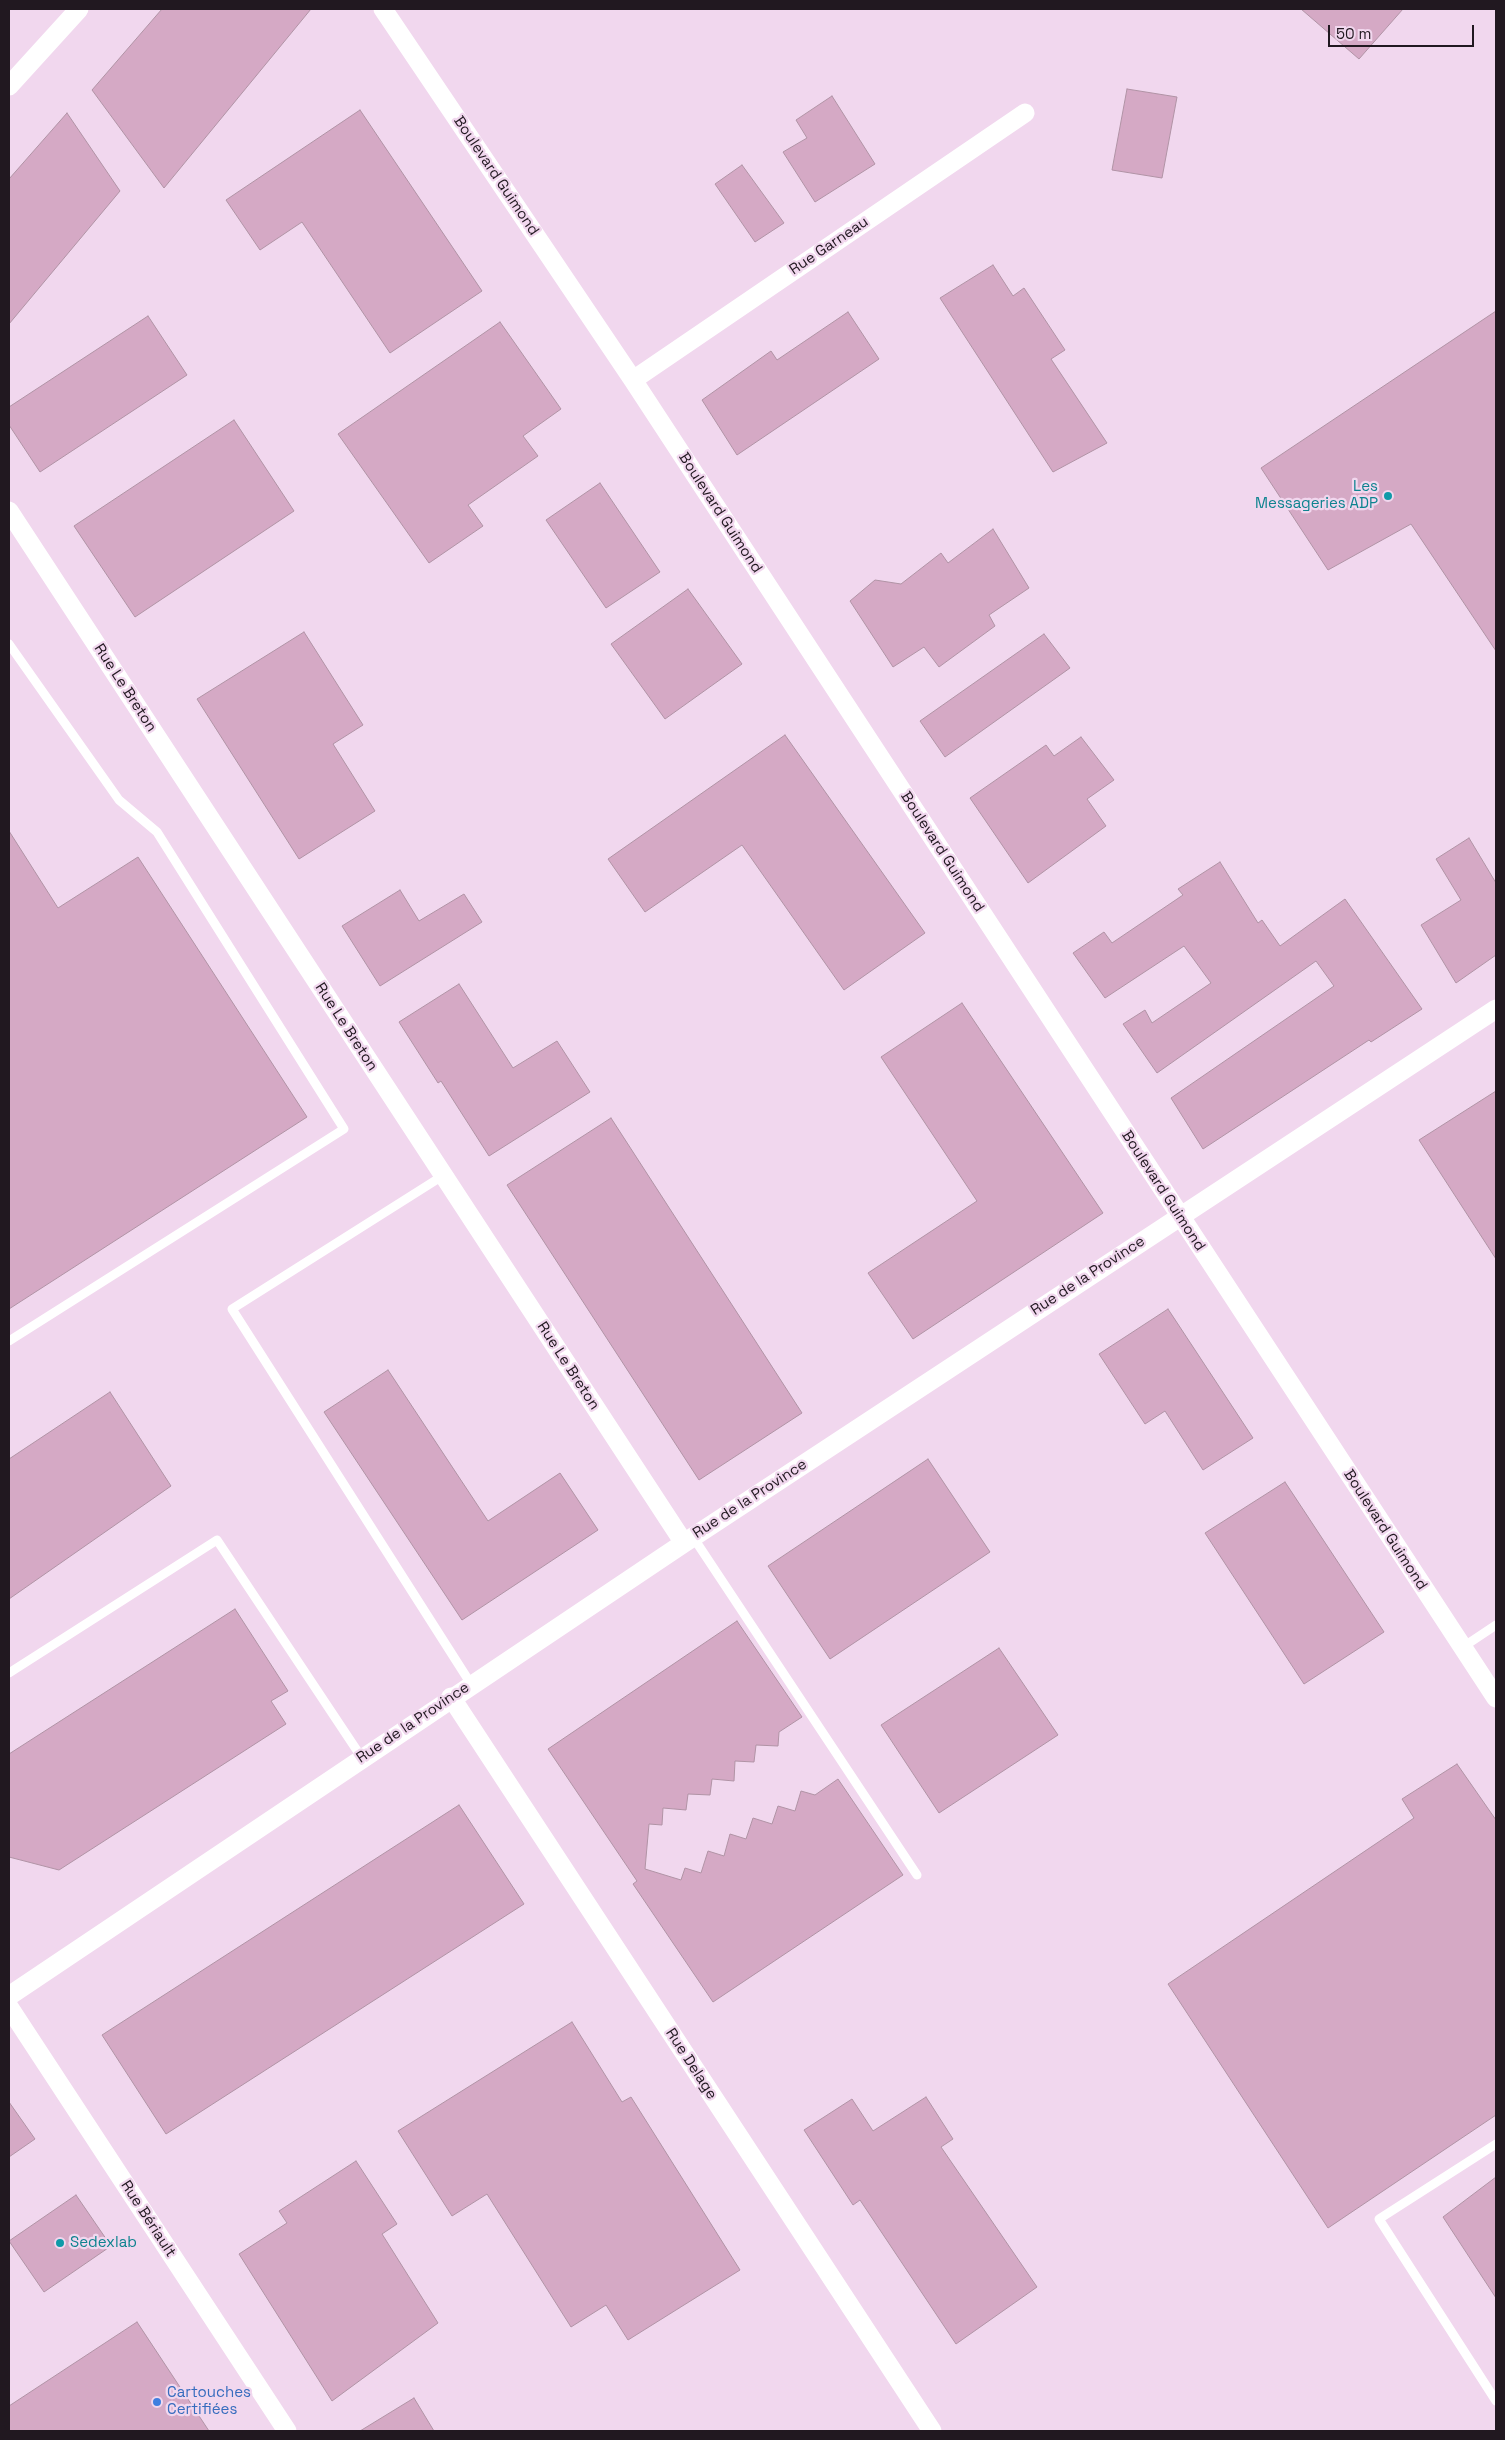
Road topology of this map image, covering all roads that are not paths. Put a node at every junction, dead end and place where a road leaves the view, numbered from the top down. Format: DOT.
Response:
graph roads {
  1 [pos="79,9"];
  2 [pos="383,9"];
  3 [pos="9,86"];
  4 [pos="1025,113"];
  5 [pos="633,380"];
  6 [pos="9,511"];
  7 [pos="9,644"];
  8 [pos="1496,1009"];
  9 [pos="444,1176"];
  10 [pos="1179,1216"];
  11 [pos="9,1341"];
  12 [pos="688,1540"];
  13 [pos="1496,1625"];
  14 [pos="1463,1647"];
  15 [pos="9,1673"];
  16 [pos="471,1684"];
  17 [pos="451,1697"];
  18 [pos="1496,1698"];
  19 [pos="362,1758"];
  20 [pos="917,1875"];
  21 [pos="9,1996"];
  22 [pos="9,2007"];
  23 [pos="1496,2144"];
  24 [pos="1496,2402"];
  25 [pos="287,2431"];
  26 [pos="932,2431"];
  1 -- 3 [label="street"];
  2 -- 5 [label="street, Boulevard Guimond"];
  4 -- 5 [label="street, Rue Garneau"];
  5 -- 10 [label="street, Boulevard Guimond"];
  6 -- 9 [label="street, Rue Le Breton"];
  7 -- 11 [label="lane"];
  8 -- 10 [label="street, Rue de la Province"];
  9 -- 12 [label="street, Rue Le Breton"];
  9 -- 16 [label="lane"];
  10 -- 12 [label="street, Rue de la Province"];
  10 -- 14 [label="street, Boulevard Guimond"];
  12 -- 16 [label="street, Rue de la Province"];
  12 -- 20 [label="lane"];
  13 -- 14 [label="lane"];
  14 -- 18 [label="street, Boulevard Guimond"];
  15 -- 19 [label="lane"];
  16 -- 17 [label="street, Rue de la Province"];
  17 -- 19 [label="street, Rue de la Province"];
  17 -- 26 [label="street, Rue Delage"];
  19 -- 21 [label="street, Rue de la Province"];
  22 -- 25 [label="street, Rue Bériault"];
  23 -- 24 [label="lane"];
}
